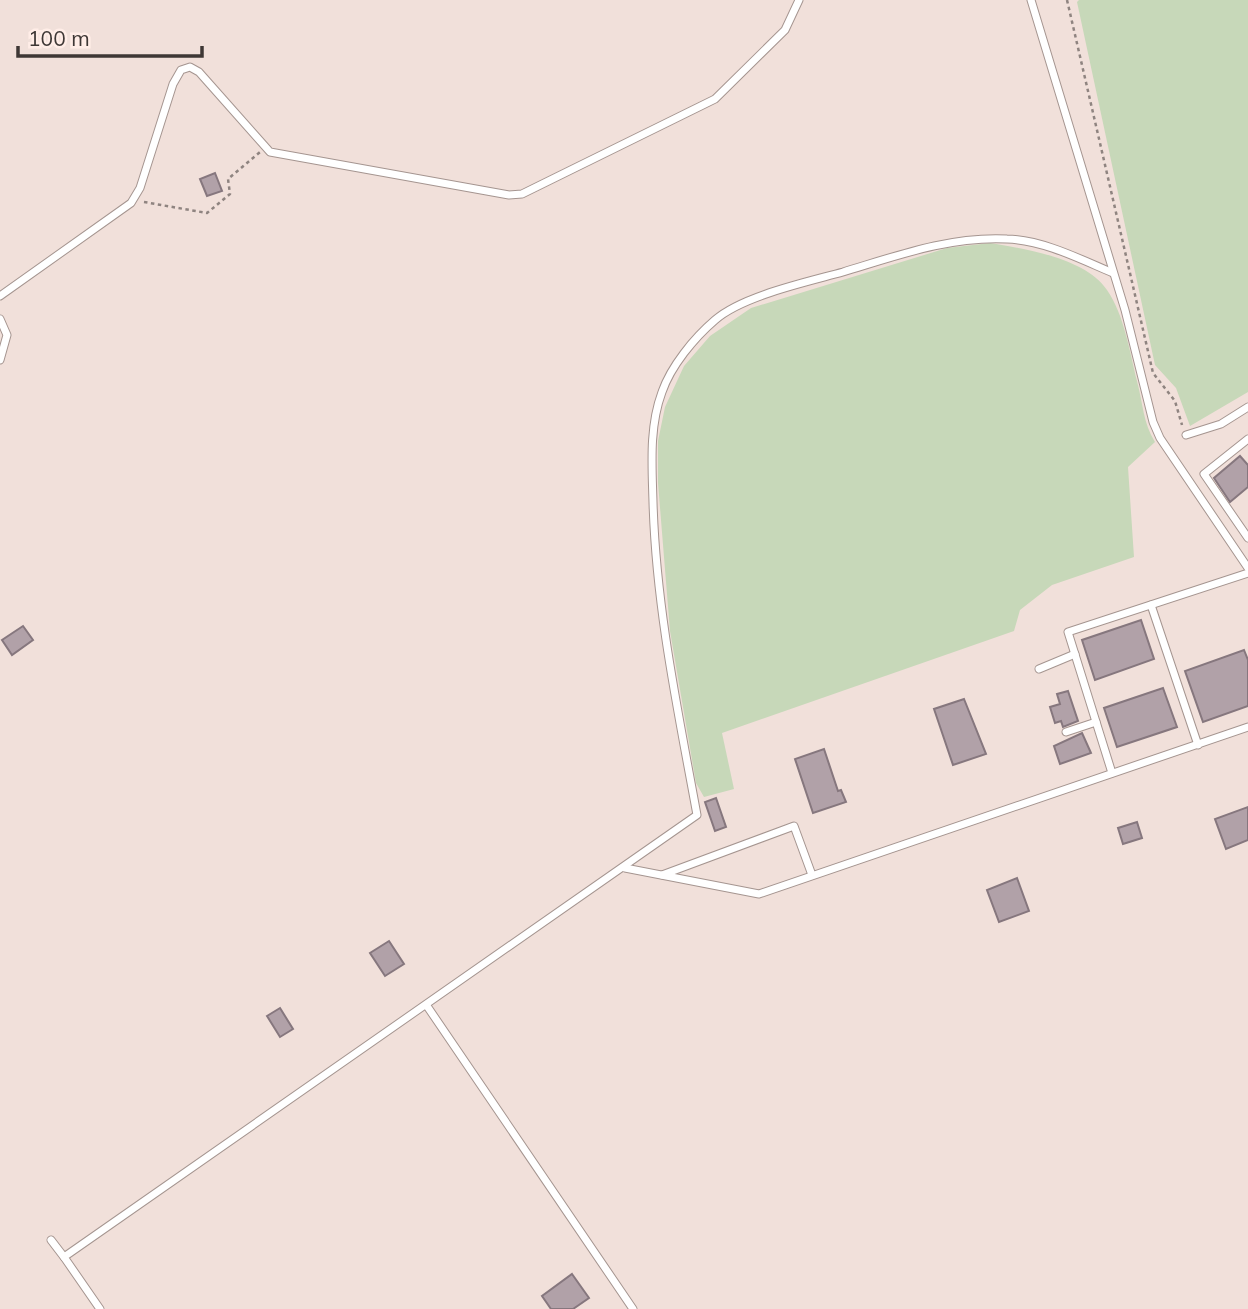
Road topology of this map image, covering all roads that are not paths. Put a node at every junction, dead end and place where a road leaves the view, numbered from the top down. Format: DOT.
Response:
graph roads {
  1 [pos="799,0"];
  2 [pos="1031,0"];
  3 [pos="1112,273"];
  4 [pos="0,296"];
  5 [pos="0,319"];
  6 [pos="0,360"];
  7 [pos="1248,407"];
  8 [pos="1185,435"];
  9 [pos="1248,439"];
  10 [pos="1248,538"];
  11 [pos="1248,570"];
  12 [pos="1151,605"];
  13 [pos="1075,654"];
  14 [pos="1039,669"];
  15 [pos="1096,722"];
  16 [pos="1248,727"];
  17 [pos="1066,732"];
  18 [pos="1198,745"];
  19 [pos="1112,773"];
  20 [pos="625,868"];
  21 [pos="662,875"];
  22 [pos="812,875"];
  23 [pos="427,1006"];
  24 [pos="51,1240"];
  25 [pos="64,1257"];
  26 [pos="100,1309"];
  27 [pos="633,1309"];
  1 -- 4 [label="lane"];
  2 -- 3 [label="lane"];
  3 -- 11 [label="lane"];
  3 -- 20 [label="lane"];
  5 -- 6 [label="lane"];
  7 -- 8 [label="lane"];
  9 -- 10 [label="lane"];
  11 -- 12 [label="lane"];
  12 -- 13 [label="lane"];
  12 -- 18 [label="lane"];
  13 -- 14 [label="lane"];
  13 -- 15 [label="lane"];
  15 -- 17 [label="lane"];
  15 -- 19 [label="lane"];
  16 -- 18 [label="lane"];
  18 -- 19 [label="lane"];
  19 -- 22 [label="lane"];
  20 -- 21 [label="lane"];
  20 -- 23 [label="lane"];
  21 -- 22 [label="lane"];
  21 -- 22 [label="lane"];
  23 -- 25 [label="lane"];
  23 -- 27 [label="lane"];
  24 -- 25 [label="lane"];
  25 -- 26 [label="lane"];
}
